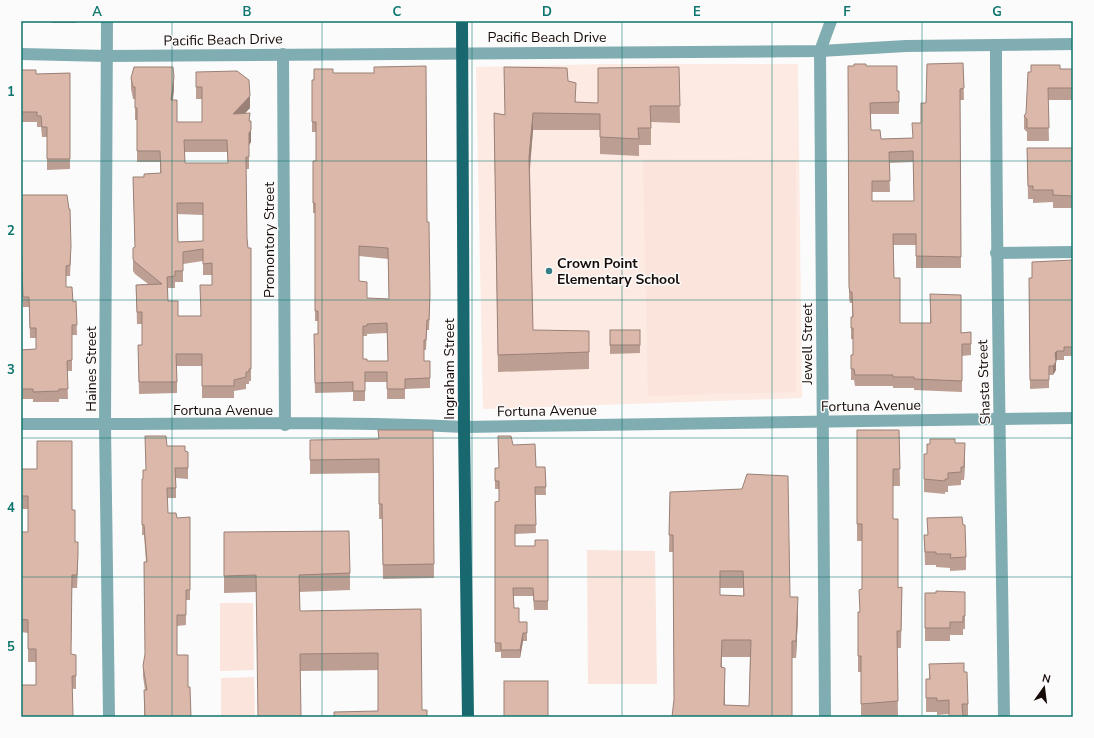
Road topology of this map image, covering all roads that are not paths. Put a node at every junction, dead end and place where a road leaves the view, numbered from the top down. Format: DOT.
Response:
graph roads {
  1 [pos="107,21"];
  2 [pos="462,21"];
  3 [pos="831,21"];
  4 [pos="1073,44"];
  5 [pos="996,46"];
  6 [pos="820,50"];
  7 [pos="462,52"];
  8 [pos="21,54"];
  9 [pos="283,54"];
  10 [pos="107,56"];
  11 [pos="1073,252"];
  12 [pos="996,253"];
  13 [pos="1073,418"];
  14 [pos="1001,419"];
  15 [pos="822,422"];
  16 [pos="21,424"];
  17 [pos="105,425"];
  18 [pos="285,425"];
  19 [pos="464,427"];
  20 [pos="109,717"];
  21 [pos="468,717"];
  22 [pos="825,717"];
  23 [pos="1004,717"];
  1 -- 10 [label="street, Haines Street"];
  2 -- 7 [label="main road, Ingraham Street"];
  3 -- 6 [label="street, Jewell Street"];
  4 -- 5 [label="street, Pacific Beach Drive"];
  5 -- 6 [label="street, Pacific Beach Drive"];
  5 -- 12 [label="street, Shasta Street"];
  6 -- 7 [label="street, Pacific Beach Drive"];
  6 -- 15 [label="street, Jewell Street"];
  7 -- 9 [label="street, Pacific Beach Drive"];
  7 -- 19 [label="main road, Ingraham Street"];
  8 -- 10 [label="street, Pacific Beach Drive"];
  9 -- 10 [label="street, Pacific Beach Drive"];
  9 -- 18 [label="street, Promontory Street"];
  10 -- 17 [label="street, Haines Street"];
  11 -- 12 [label="street"];
  12 -- 14 [label="street, Shasta Street"];
  13 -- 14 [label="street, Fortuna Avenue"];
  14 -- 15 [label="street, Fortuna Avenue"];
  14 -- 23 [label="street, Shasta Street"];
  15 -- 19 [label="street, Fortuna Avenue"];
  15 -- 22 [label="street, Jewell Street"];
  16 -- 17 [label="street, Fortuna Avenue"];
  17 -- 18 [label="street, Fortuna Avenue"];
  17 -- 20 [label="street, Haines Street"];
  18 -- 19 [label="street, Fortuna Avenue"];
  19 -- 21 [label="main road, Ingraham Street"];
}
